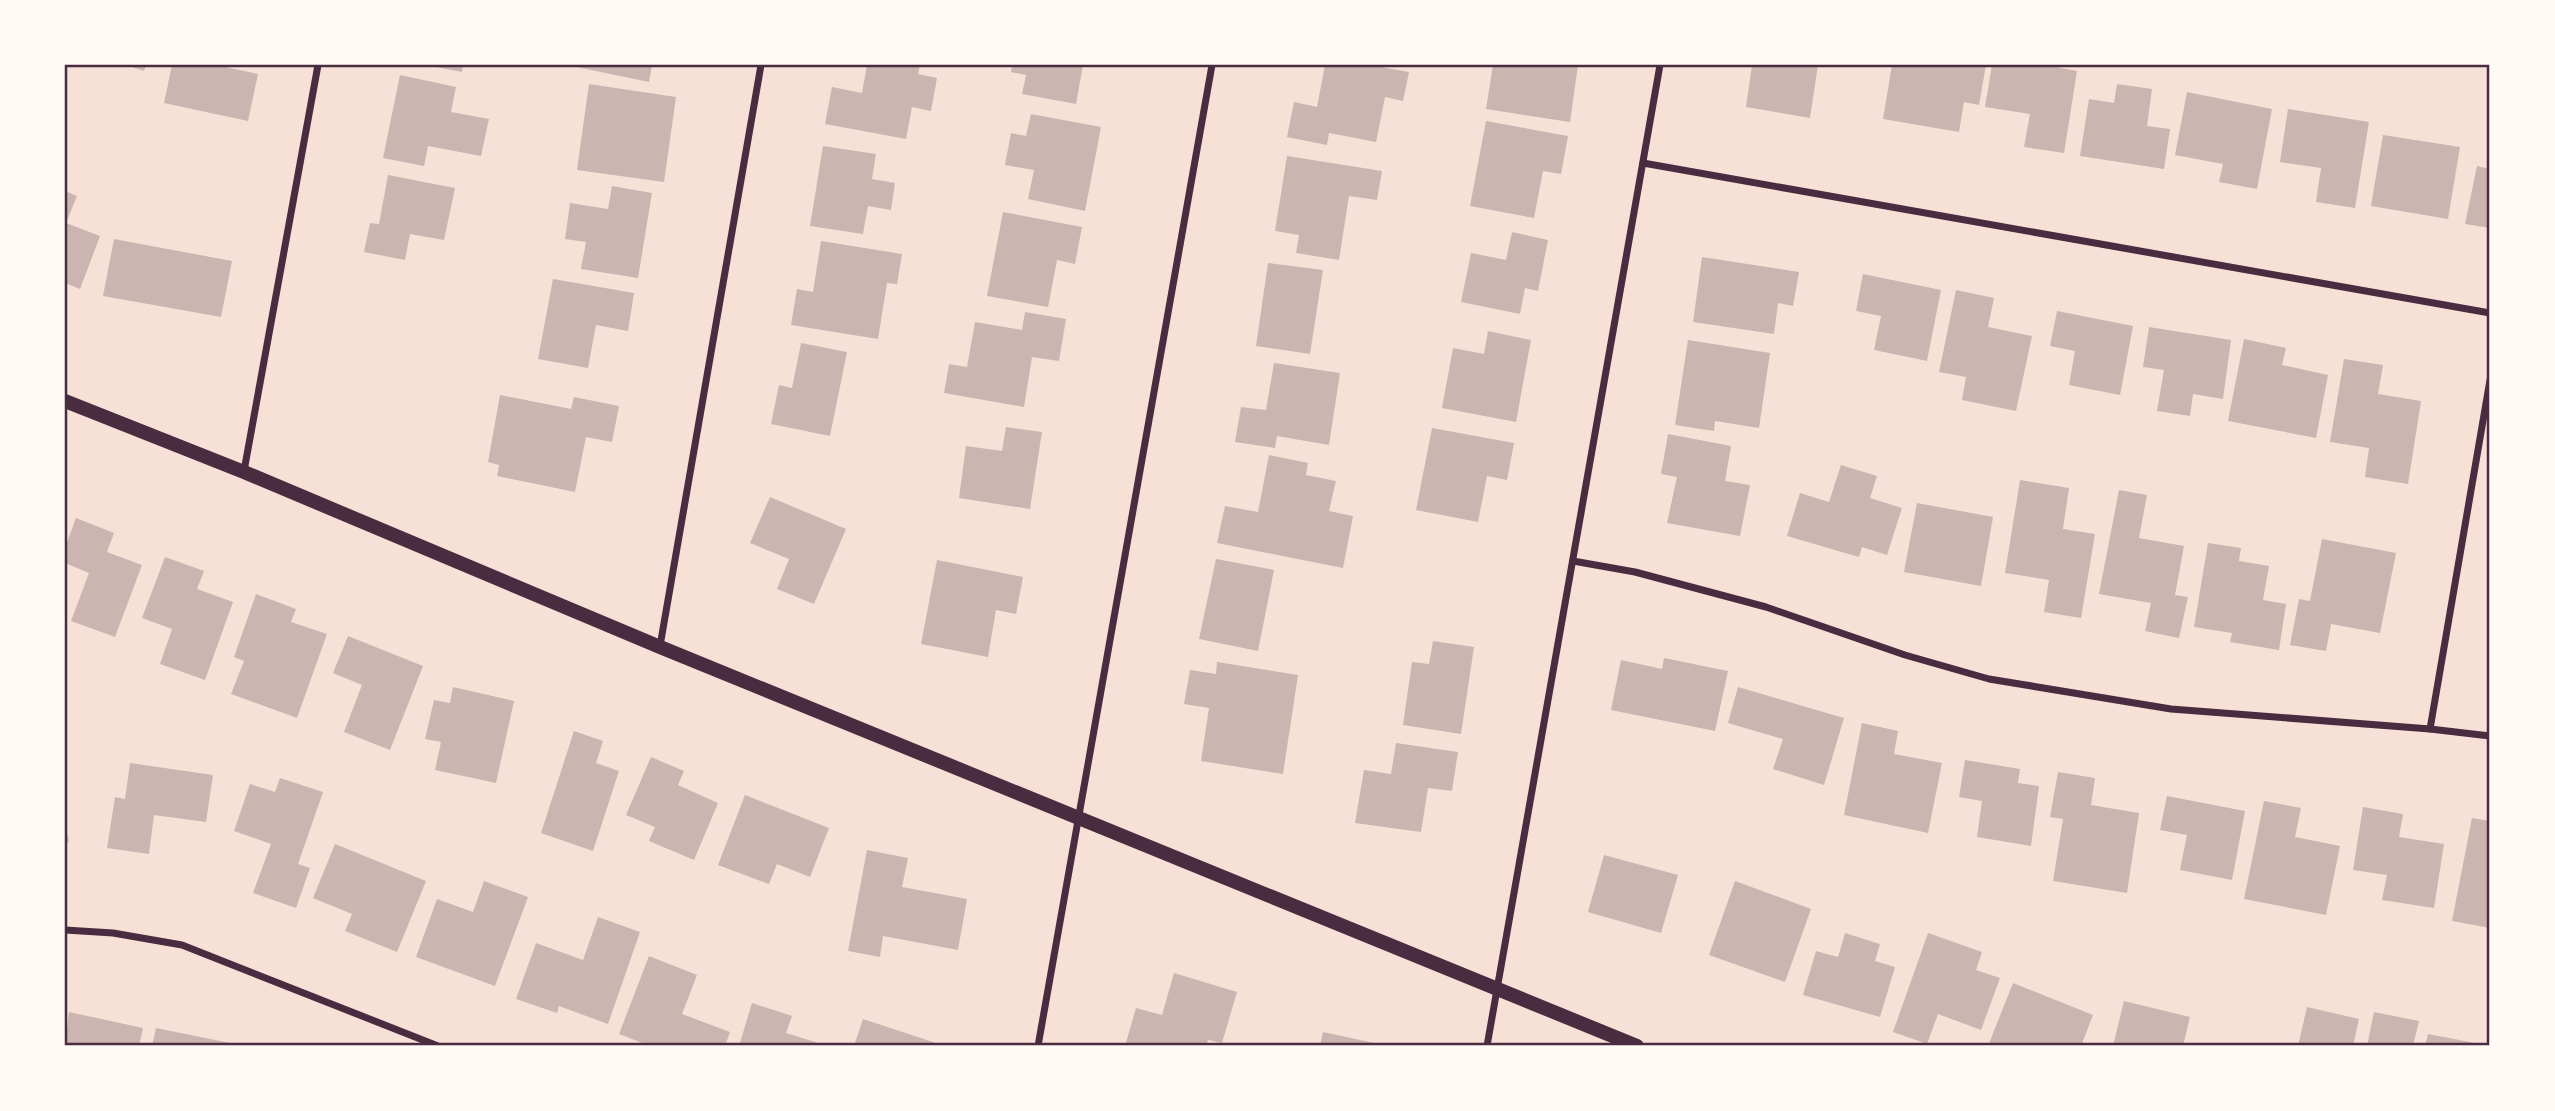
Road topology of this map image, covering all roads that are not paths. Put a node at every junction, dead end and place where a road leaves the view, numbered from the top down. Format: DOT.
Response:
graph roads {
  1 [pos="318,65"];
  2 [pos="761,65"];
  3 [pos="1212,65"];
  4 [pos="1660,65"];
  5 [pos="1643,163"];
  6 [pos="2490,313"];
  7 [pos="2490,380"];
  8 [pos="65,401"];
  9 [pos="244,472"];
  10 [pos="1573,561"];
  11 [pos="660,647"];
  12 [pos="2430,729"];
  13 [pos="2490,736"];
  14 [pos="1079,818"];
  15 [pos="65,930"];
  16 [pos="1497,989"];
  17 [pos="438,1046"];
  18 [pos="1038,1046"];
  19 [pos="1487,1046"];
  20 [pos="1637,1046"];
  1 -- 9 [label="street"];
  2 -- 11 [label="street"];
  3 -- 14 [label="street"];
  4 -- 5 [label="street"];
  5 -- 6 [label="street"];
  5 -- 10 [label="street"];
  7 -- 12 [label="street"];
  8 -- 9 [label="main road"];
  9 -- 11 [label="main road"];
  10 -- 12 [label="street"];
  10 -- 16 [label="street"];
  11 -- 14 [label="main road"];
  12 -- 13 [label="street"];
  14 -- 16 [label="main road"];
  14 -- 18 [label="street"];
  15 -- 17 [label="street"];
  16 -- 19 [label="street"];
  16 -- 20 [label="main road"];
}
